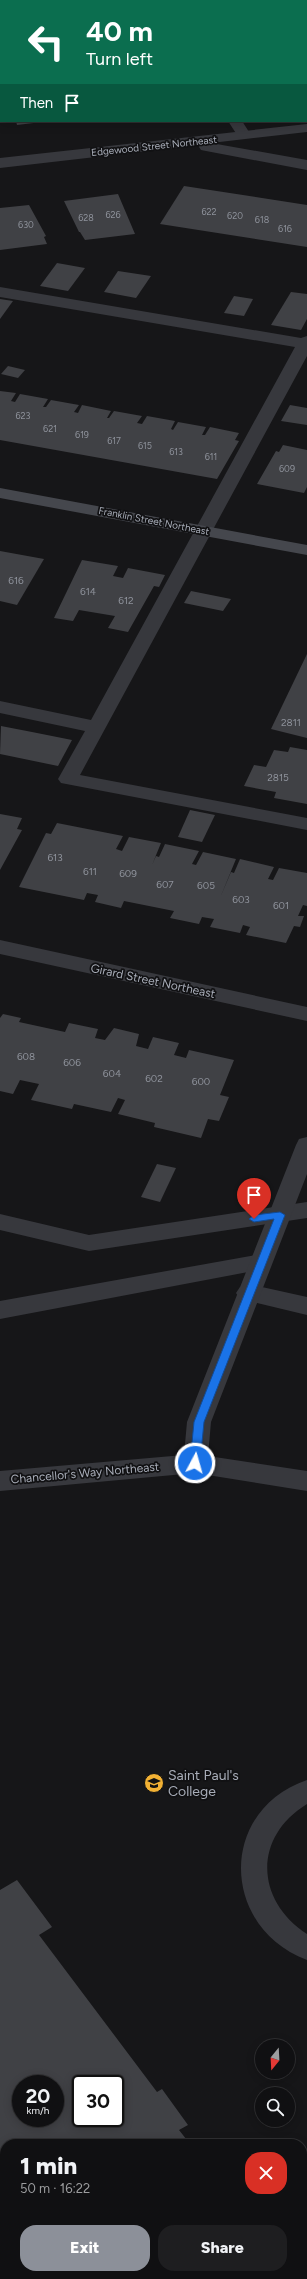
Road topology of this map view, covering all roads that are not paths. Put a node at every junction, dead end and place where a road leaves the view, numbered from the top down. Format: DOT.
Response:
graph roads {
  1 [pos="236,122"];
  2 [pos="307,128"];
  3 [pos="244,135"];
  4 [pos="180,142"];
  5 [pos="0,163"];
  6 [pos="307,164"];
  7 [pos="0,292"];
  8 [pos="306,342"];
  9 [pos="0,493"];
  10 [pos="202,530"];
  11 [pos="307,550"];
  12 [pos="0,707"];
  13 [pos="96,727"];
  14 [pos="307,824"];
  15 [pos="0,947"];
  16 [pos="307,1014"];
  17 [pos="307,1145"];
  18 [pos="307,1210"];
  19 [pos="280,1215"];
  20 [pos="0,1222"];
  21 [pos="261,1262"];
  22 [pos="248,1293"];
  23 [pos="307,1306"];
  24 [pos="0,1310"];
  25 [pos="195,1463"];
  26 [pos="0,1481"];
  27 [pos="307,1481"];
  28 [pos="307,1792"];
  29 [pos="307,1948"];
  1 -- 3 [label="street"];
  2 -- 3 [label="street, Edgewood Street Northeast"];
  3 -- 4 [label="street, Edgewood Street Northeast"];
  4 -- 5 [label="street, Edgewood Street Northeast"];
  4 -- 6 [label="street"];
  7 -- 8 [label="street"];
  8 -- 10 [label="street"];
  9 -- 10 [label="street, Franklin Street Northeast"];
  10 -- 11 [label="street, Franklin Street Northeast"];
  10 -- 13 [label="street"];
  12 -- 13 [label="street"];
  13 -- 14 [label="street"];
  15 -- 16 [label="street, Girard Street Northeast"];
  17 -- 19 [label="street"];
  18 -- 19 [label="street"];
  19 -- 20 [label="street"];
  19 -- 21 [label="street"];
  21 -- 22 [label="street"];
  21 -- 24 [label="street"];
  22 -- 23 [label="street"];
  22 -- 25 [label="street"];
  25 -- 26 [label="street, Chancellor's Way Northeast"];
  25 -- 27 [label="street, Chancellor's Way Northeast"];
  28 -- 29 [label="street"];
}
